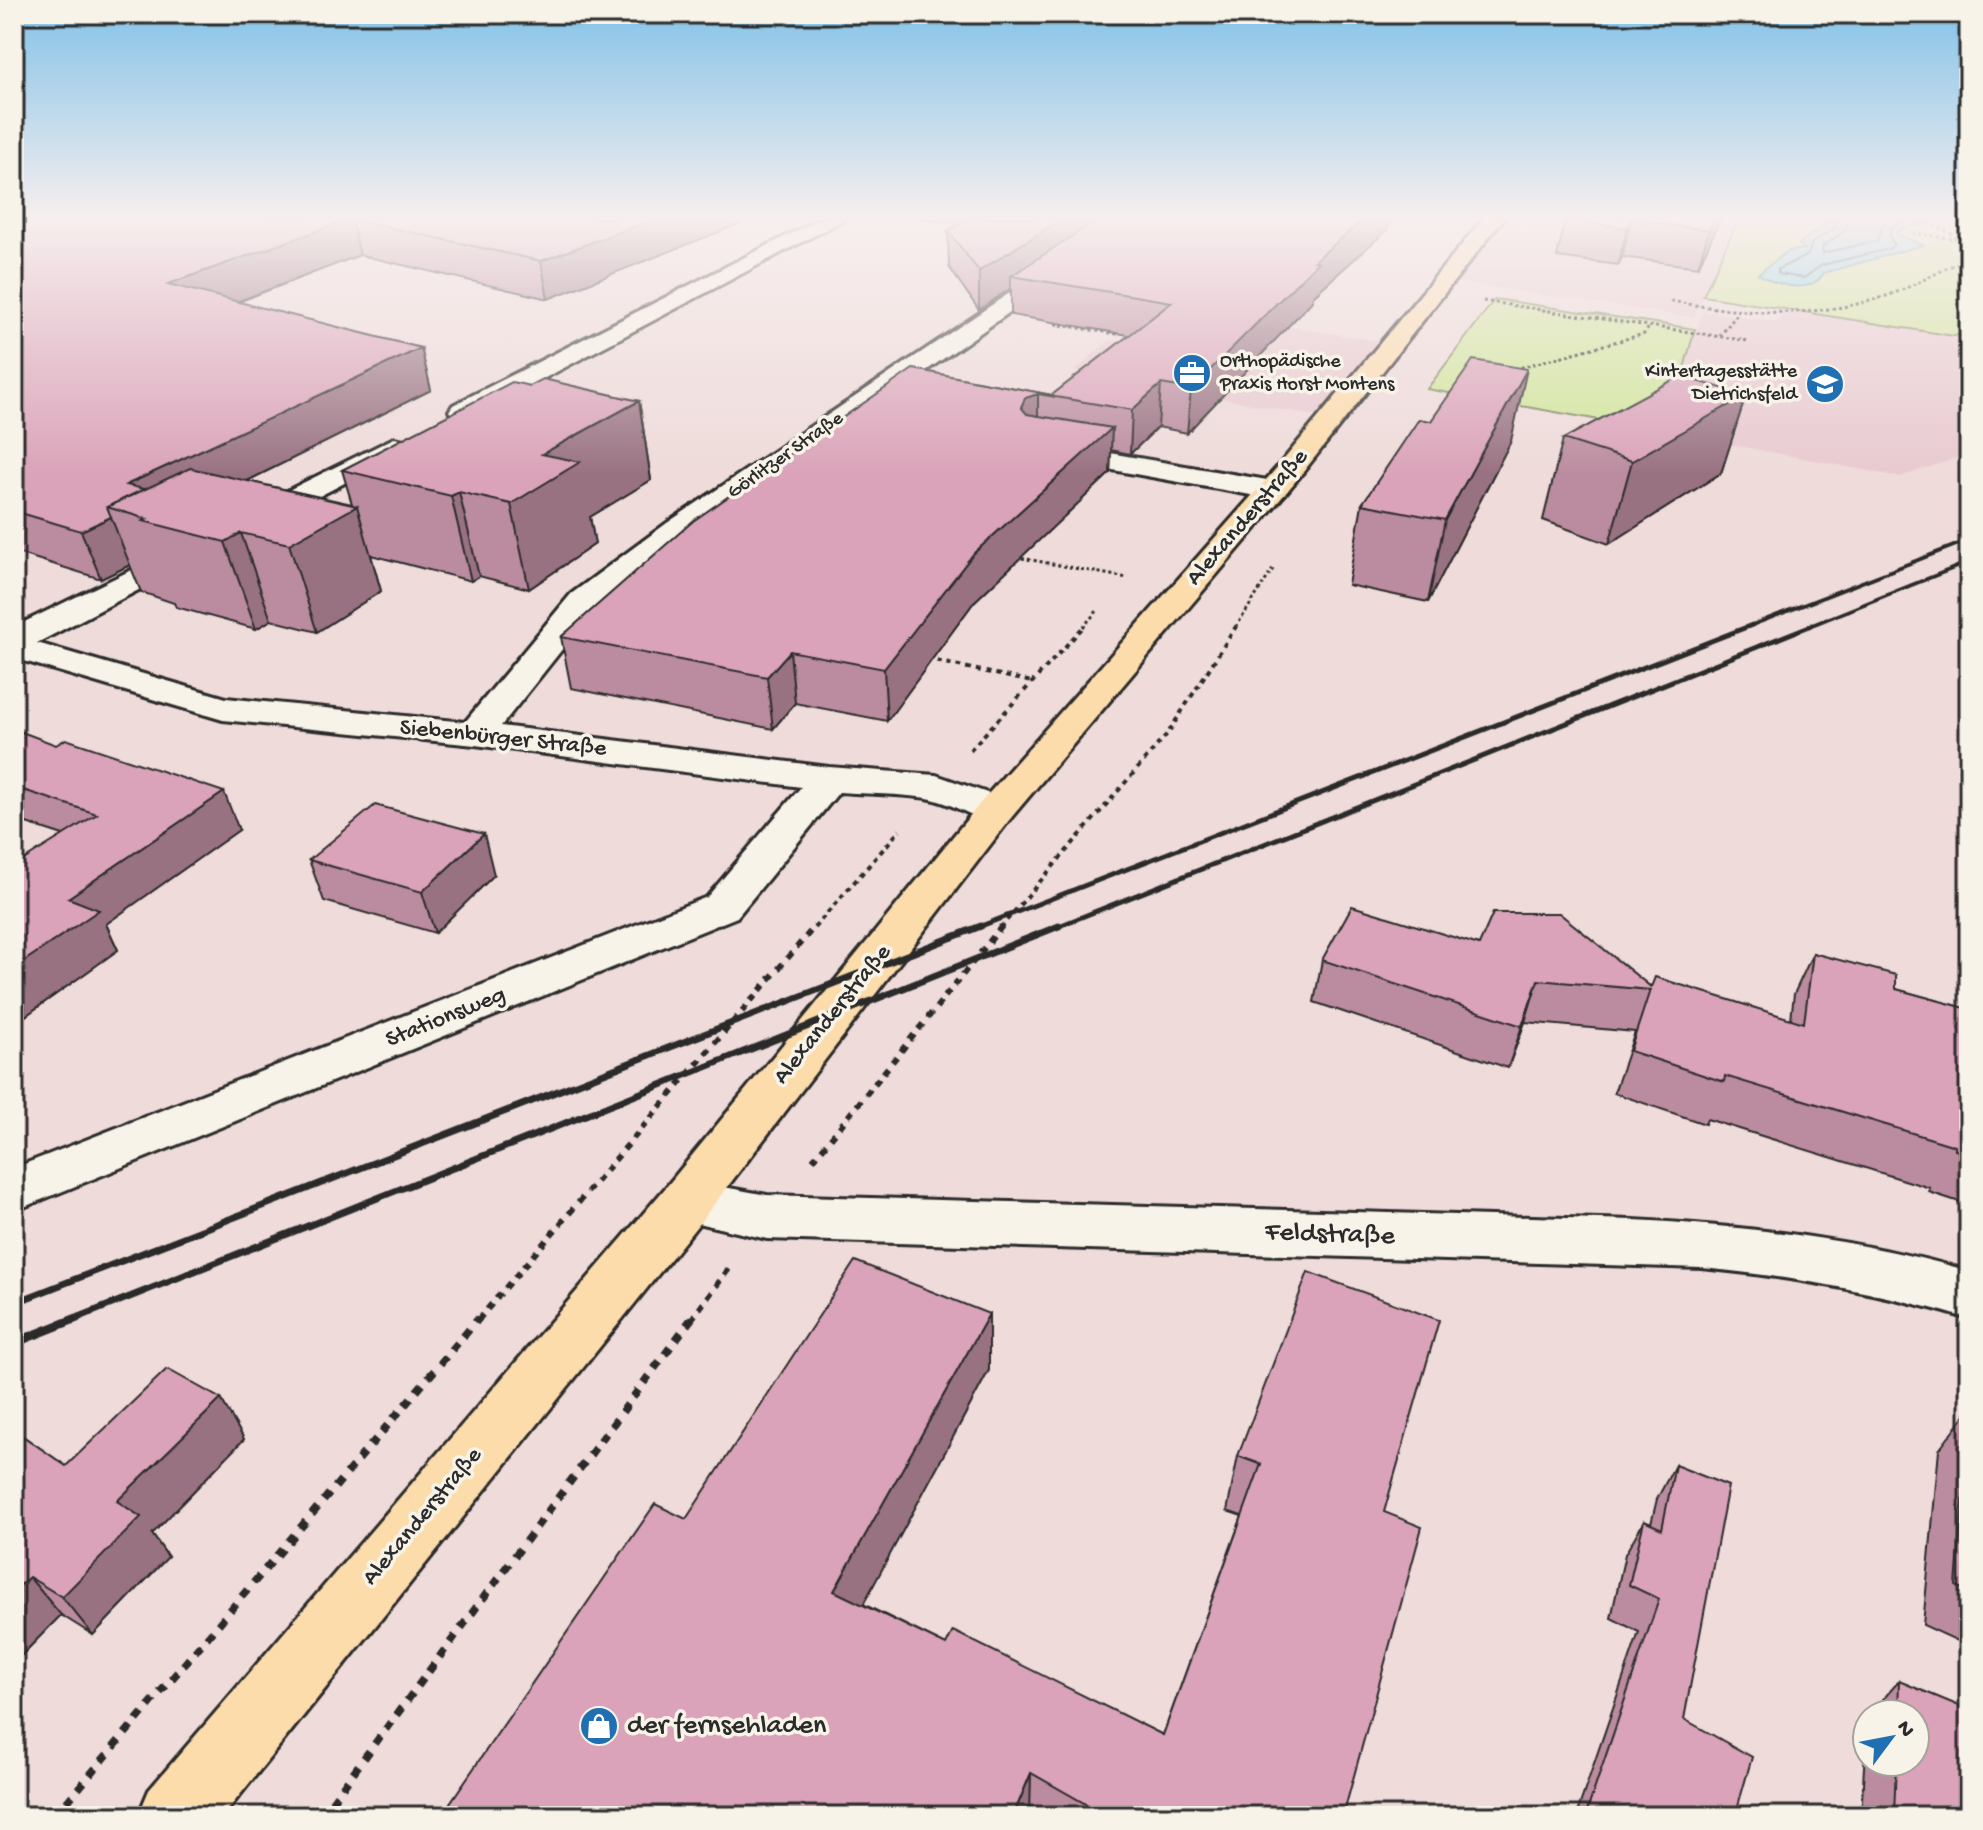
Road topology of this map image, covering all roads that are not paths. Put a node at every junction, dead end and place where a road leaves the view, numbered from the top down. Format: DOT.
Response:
graph roads {
  1 [pos="671,303"];
  2 [pos="1008,303"];
  3 [pos="1423,303"];
  4 [pos="440,422"];
  5 [pos="411,437"];
  6 [pos="1037,449"];
  7 [pos="1273,490"];
  8 [pos="14,644"];
  9 [pos="475,734"];
  10 [pos="829,779"];
  11 [pos="996,810"];
  12 [pos="14,1190"];
  13 [pos="686,1201"];
  14 [pos="1969,1295"];
  15 [pos="175,1816"];
  1 -- 4 [label="street"];
  2 -- 9 [label="street, Görlitzer Straße"];
  3 -- 7 [label="main road, Alexanderstraße"];
  5 -- 8 [label="street"];
  6 -- 7 [label="street"];
  7 -- 11 [label="main road, Alexanderstraße"];
  8 -- 9 [label="street, Siebenbürger Straße"];
  9 -- 10 [label="street, Siebenbürger Straße"];
  10 -- 11 [label="street, Siebenbürger Straße"];
  10 -- 12 [label="street, Stationsweg"];
  11 -- 13 [label="main road, Alexanderstraße"];
  13 -- 14 [label="street, Feldstraße"];
  13 -- 15 [label="main road, Alexanderstraße"];
}
